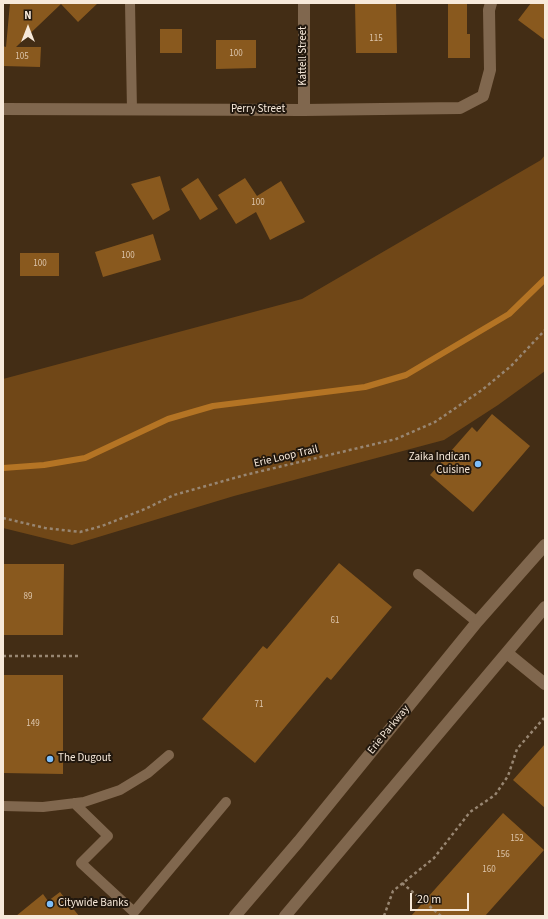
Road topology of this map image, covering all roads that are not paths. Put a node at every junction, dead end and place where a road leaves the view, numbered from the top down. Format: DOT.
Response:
graph roads {
  1 [pos="130,3"];
  2 [pos="304,3"];
  3 [pos="491,3"];
  4 [pos="3,109"];
  5 [pos="132,110"];
  6 [pos="304,110"];
  7 [pos="545,545"];
  8 [pos="418,574"];
  9 [pos="545,607"];
  10 [pos="477,622"];
  11 [pos="507,652"];
  12 [pos="545,684"];
  13 [pos="169,755"];
  14 [pos="226,802"];
  15 [pos="74,803"];
  16 [pos="3,806"];
  17 [pos="235,916"];
  18 [pos="285,916"];
  1 -- 5 [label="lane"];
  2 -- 6 [label="main road, Kattell Street"];
  3 -- 6 [label="main road, Perry Street"];
  4 -- 5 [label="main road, Perry Street"];
  5 -- 6 [label="main road, Perry Street"];
  7 -- 10 [label="main road, Erie Parkway"];
  8 -- 10 [label="lane"];
  9 -- 11 [label="main road"];
  10 -- 17 [label="main road, Erie Parkway"];
  11 -- 12 [label="main road"];
  11 -- 18 [label="main road"];
  13 -- 15 [label="lane"];
  14 -- 15 [label="lane"];
  15 -- 16 [label="lane"];
}
